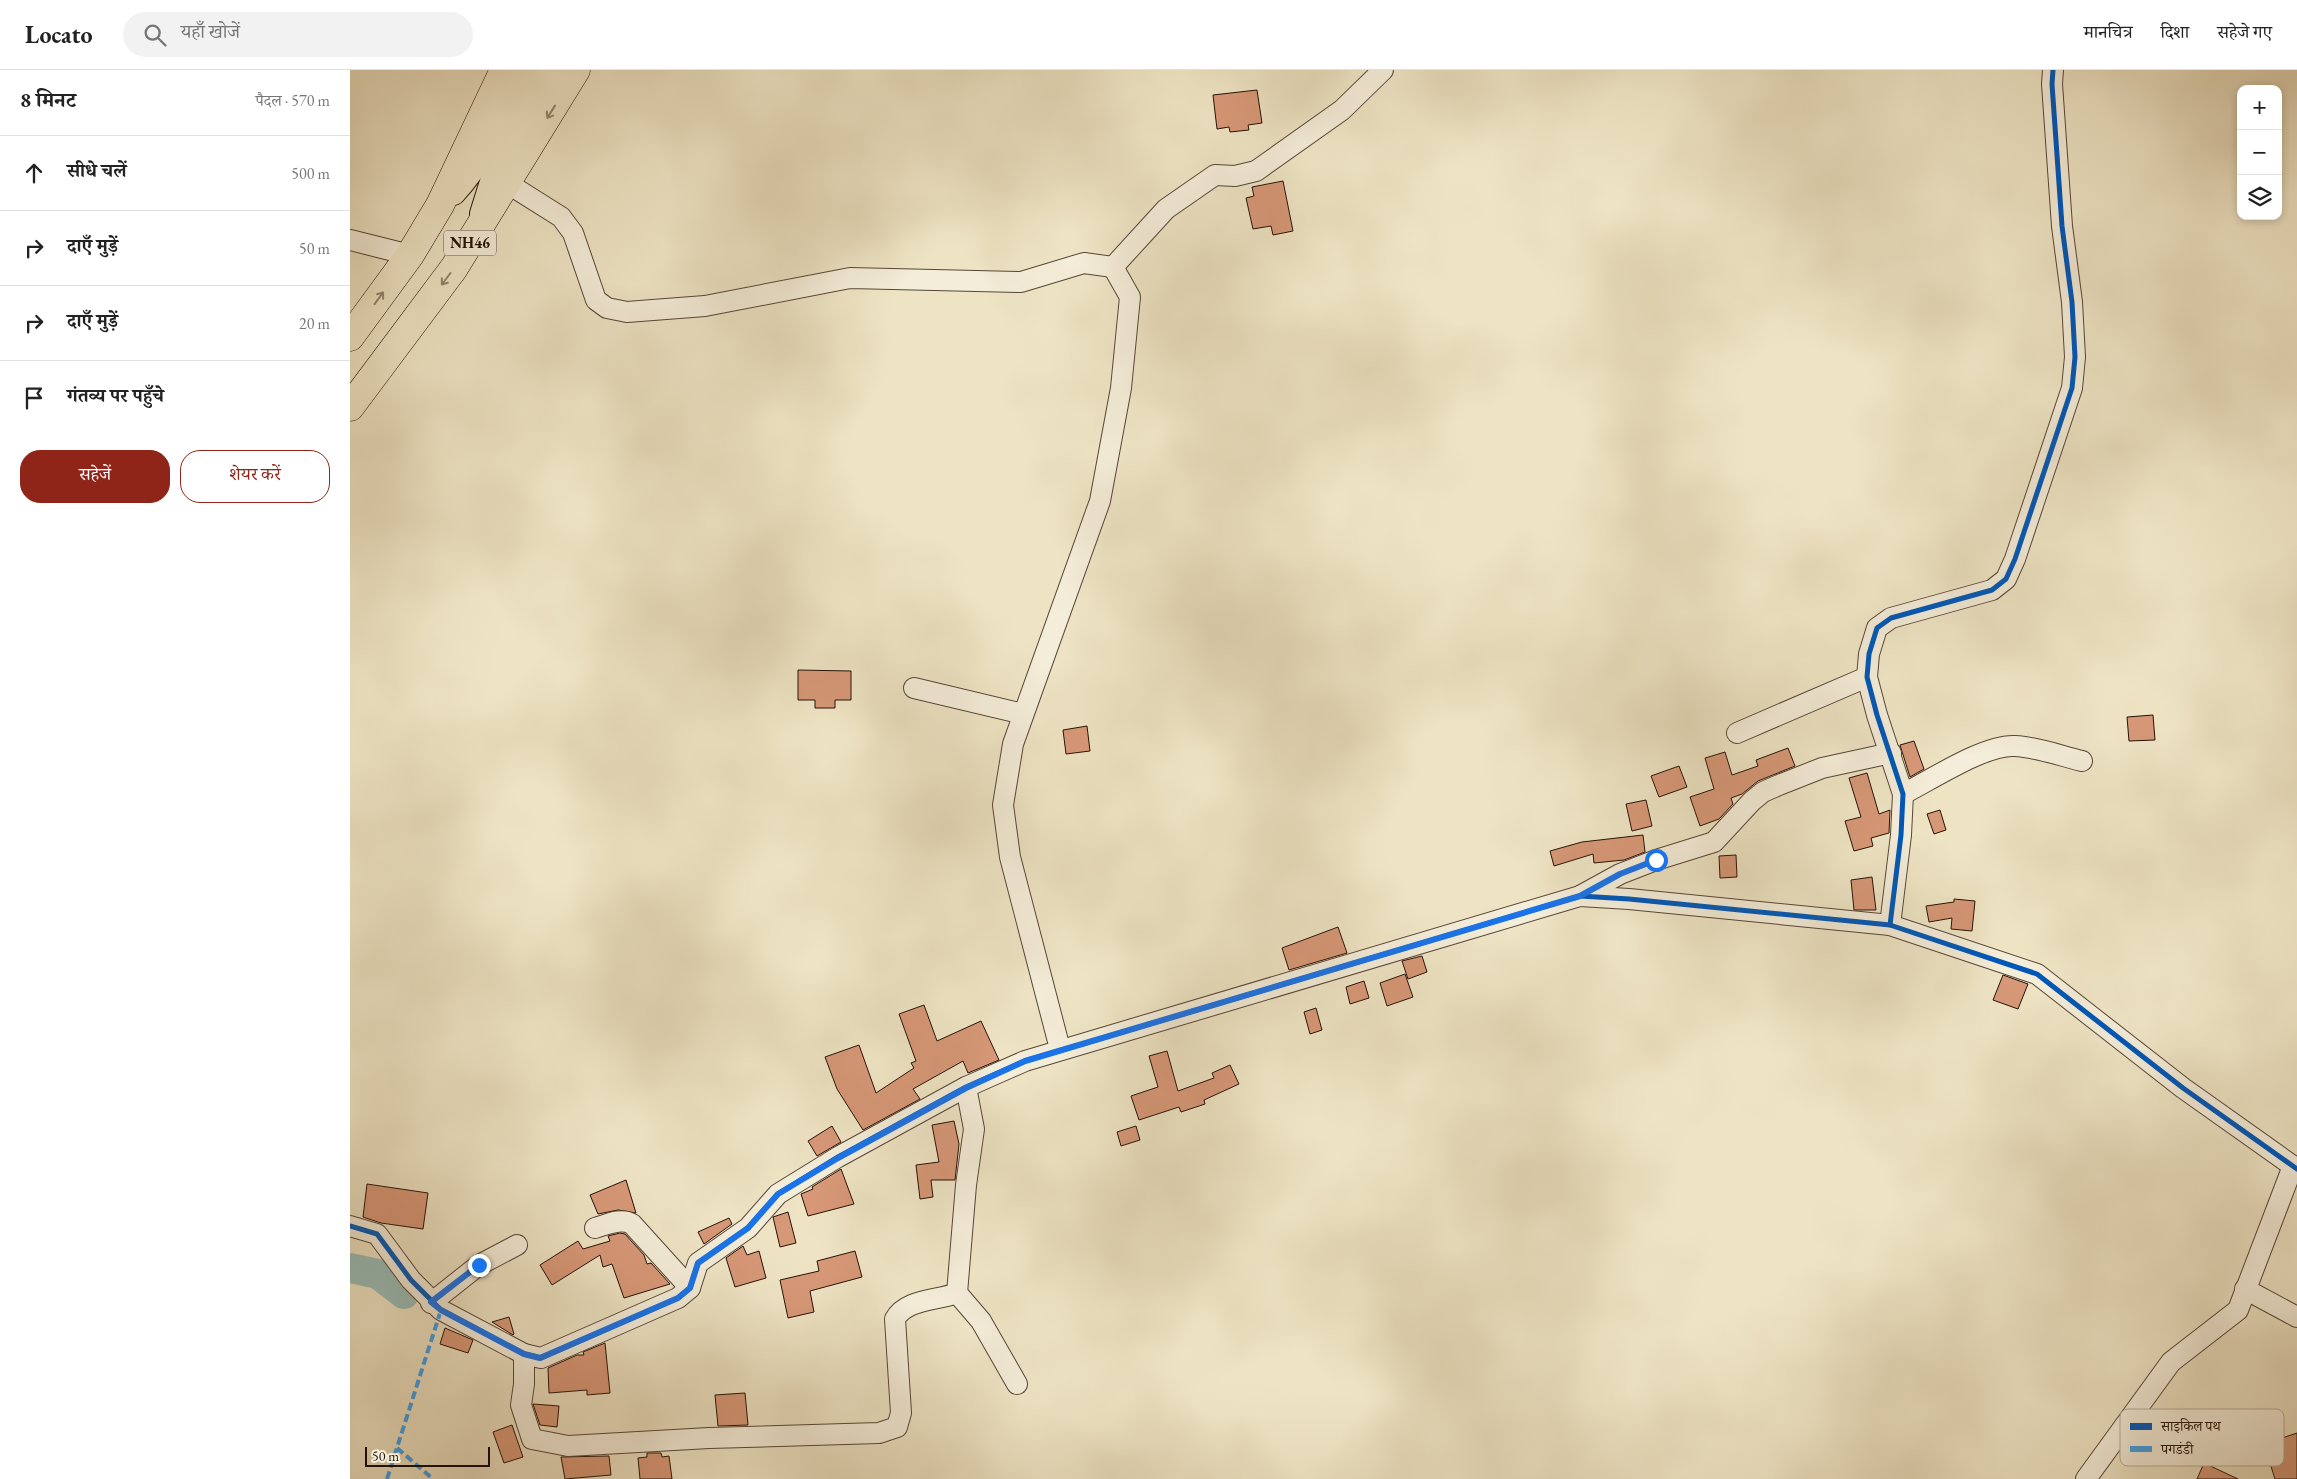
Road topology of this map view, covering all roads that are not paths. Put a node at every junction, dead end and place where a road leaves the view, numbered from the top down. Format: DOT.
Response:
graph roads {
  1 [pos="504,70"];
  2 [pos="523,70"];
  3 [pos="548,70"];
  4 [pos="576,70"];
  5 [pos="1383,70"];
  6 [pos="2054,70"];
  7 [pos="506,128"];
  8 [pos="507,183"];
  9 [pos="440,205"];
  10 [pos="478,229"];
  11 [pos="350,240"];
  12 [pos="410,255"];
  13 [pos="1113,268"];
  14 [pos="350,337"];
  15 [pos="350,406"];
  16 [pos="1868,676"];
  17 [pos="914,688"];
  18 [pos="1023,714"];
  19 [pos="1737,734"];
  20 [pos="1891,753"];
  21 [pos="2082,761"];
  22 [pos="1903,794"];
  23 [pos="1580,896"];
  24 [pos="1890,925"];
  25 [pos="1060,1049"];
  26 [pos="966,1088"];
  27 [pos="2295,1167"];
  28 [pos="350,1226"];
  29 [pos="595,1228"];
  30 [pos="517,1245"];
  31 [pos="690,1288"];
  32 [pos="2245,1289"];
  33 [pos="957,1293"];
  34 [pos="431,1302"];
  35 [pos="2297,1317"];
  36 [pos="524,1354"];
  37 [pos="1017,1384"];
  38 [pos="2137,1409"];
  39 [pos="2120,1432"];
  40 [pos="2086,1479"];
  1 -- 9 [label="highway, NH46"];
  2 -- 7 [label="main road"];
  3 -- 7 [label="main road"];
  4 -- 8 [label="highway, NH46, one-way"];
  5 -- 13 [label="street"];
  6 -- 16 [label="street"];
  7 -- 9 [label="main road"];
  7 -- 10 [label="main road"];
  8 -- 10 [label="highway, NH46"];
  8 -- 13 [label="street"];
  9 -- 12 [label="highway, NH46"];
  10 -- 15 [label="highway, NH46, one-way"];
  11 -- 12 [label="street"];
  14 -- 12 [label="highway, NH46, one-way"];
  13 -- 18 [label="street"];
  16 -- 19 [label="street"];
  16 -- 20 [label="street"];
  17 -- 18 [label="street"];
  18 -- 25 [label="street"];
  20 -- 22 [label="street"];
  20 -- 23 [label="street"];
  21 -- 22 [label="street"];
  22 -- 24 [label="street"];
  23 -- 24 [label="street"];
  23 -- 25 [label="street"];
  24 -- 27 [label="street"];
  25 -- 26 [label="street"];
  26 -- 31 [label="street"];
  26 -- 33 [label="street"];
  27 -- 32 [label="street"];
  28 -- 34 [label="street"];
  29 -- 31 [label="street"];
  30 -- 34 [label="street"];
  31 -- 36 [label="street"];
  32 -- 35 [label="street"];
  32 -- 38 [label="street"];
  33 -- 36 [label="street"];
  33 -- 37 [label="street"];
  34 -- 36 [label="street"];
  39 -- 40 [label="street"];
}
